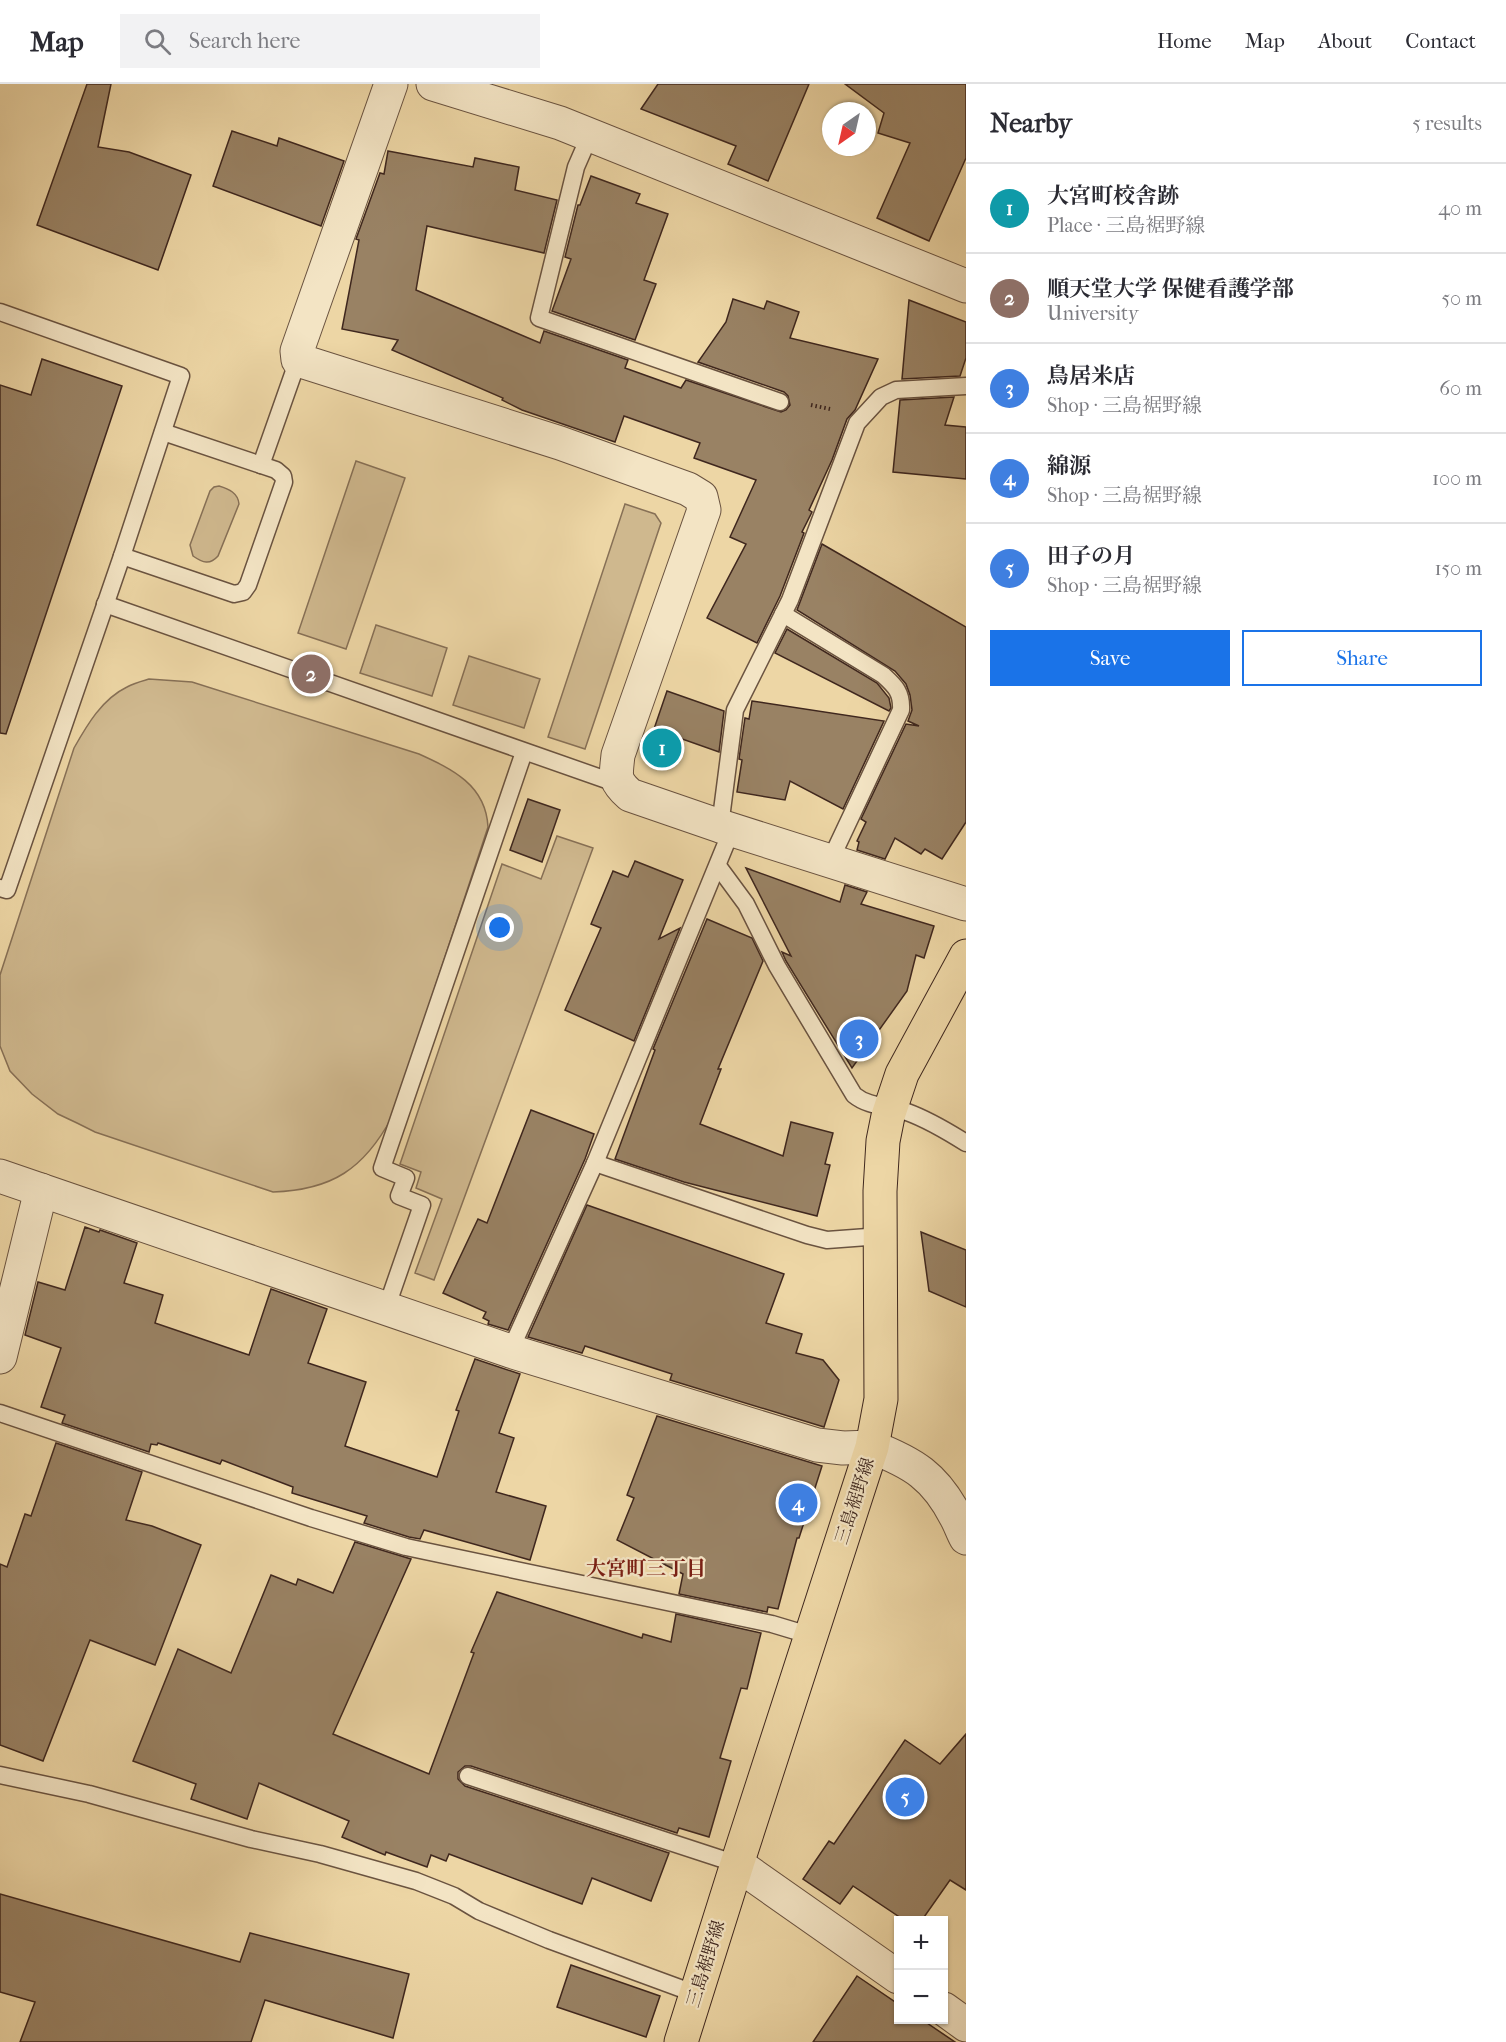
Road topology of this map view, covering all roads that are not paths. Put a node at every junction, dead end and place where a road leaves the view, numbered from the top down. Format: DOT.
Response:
graph roads {
  1 [pos="391,84"];
  2 [pos="433,84"];
  3 [pos="470,89"];
  4 [pos="590,135"];
  5 [pos="966,286"];
  6 [pos="0,312"];
  7 [pos="298,360"];
  8 [pos="966,386"];
  9 [pos="780,402"];
  10 [pos="163,432"];
  11 [pos="261,465"];
  12 [pos="122,556"];
  13 [pos="105,604"];
  14 [pos="783,614"];
  15 [pos="524,752"];
  16 [pos="618,784"];
  17 [pos="726,828"];
  18 [pos="830,861"];
  19 [pos="718,866"];
  20 [pos="0,888"];
  21 [pos="966,904"];
  22 [pos="966,956"];
  23 [pos="890,1109"];
  24 [pos="966,1143"];
  25 [pos="595,1163"];
  26 [pos="0,1176"];
  27 [pos="41,1190"];
  28 [pos="880,1236"];
  29 [pos="386,1309"];
  30 [pos="510,1352"];
  31 [pos="0,1357"];
  32 [pos="0,1413"];
  33 [pos="872,1447"];
  34 [pos="966,1538"];
  35 [pos="812,1636"];
  36 [pos="0,1775"];
  37 [pos="468,1776"];
  38 [pos="737,1864"];
  39 [pos="894,1974"];
  40 [pos="696,1994"];
  41 [pos="948,2012"];
  42 [pos="966,2025"];
  43 [pos="681,2042"];
  1 -- 7 [label="street"];
  2 -- 3 [label="street"];
  3 -- 4 [label="street"];
  4 -- 5 [label="street"];
  4 -- 9 [label="lane"];
  6 -- 10 [label="lane"];
  7 -- 11 [label="lane"];
  7 -- 16 [label="street"];
  8 -- 14 [label="lane"];
  10 -- 11 [label="lane"];
  10 -- 12 [label="lane"];
  11 -- 12 [label="lane"];
  12 -- 13 [label="lane"];
  13 -- 15 [label="lane"];
  13 -- 20 [label="lane"];
  14 -- 17 [label="lane"];
  14 -- 18 [label="lane"];
  15 -- 16 [label="lane"];
  15 -- 29 [label="lane"];
  16 -- 17 [label="street"];
  17 -- 18 [label="street"];
  17 -- 19 [label="lane"];
  18 -- 21 [label="street"];
  19 -- 23 [label="lane"];
  19 -- 25 [label="lane"];
  22 -- 23 [label="main road, 三島裾野線"];
  23 -- 24 [label="lane"];
  23 -- 28 [label="main road, 三島裾野線"];
  25 -- 28 [label="lane"];
  25 -- 30 [label="lane"];
  26 -- 27 [label="street"];
  27 -- 29 [label="street"];
  27 -- 31 [label="street"];
  28 -- 33 [label="main road, 三島裾野線"];
  29 -- 30 [label="street"];
  30 -- 33 [label="street"];
  32 -- 35 [label="lane"];
  33 -- 34 [label="street"];
  33 -- 35 [label="main road, 三島裾野線"];
  35 -- 38 [label="main road, 三島裾野線"];
  36 -- 40 [label="lane"];
  37 -- 38 [label="lane"];
  38 -- 39 [label="street"];
  38 -- 40 [label="main road, 三島裾野線"];
  40 -- 43 [label="main road, 三島裾野線"];
  41 -- 42 [label="street"];
}
